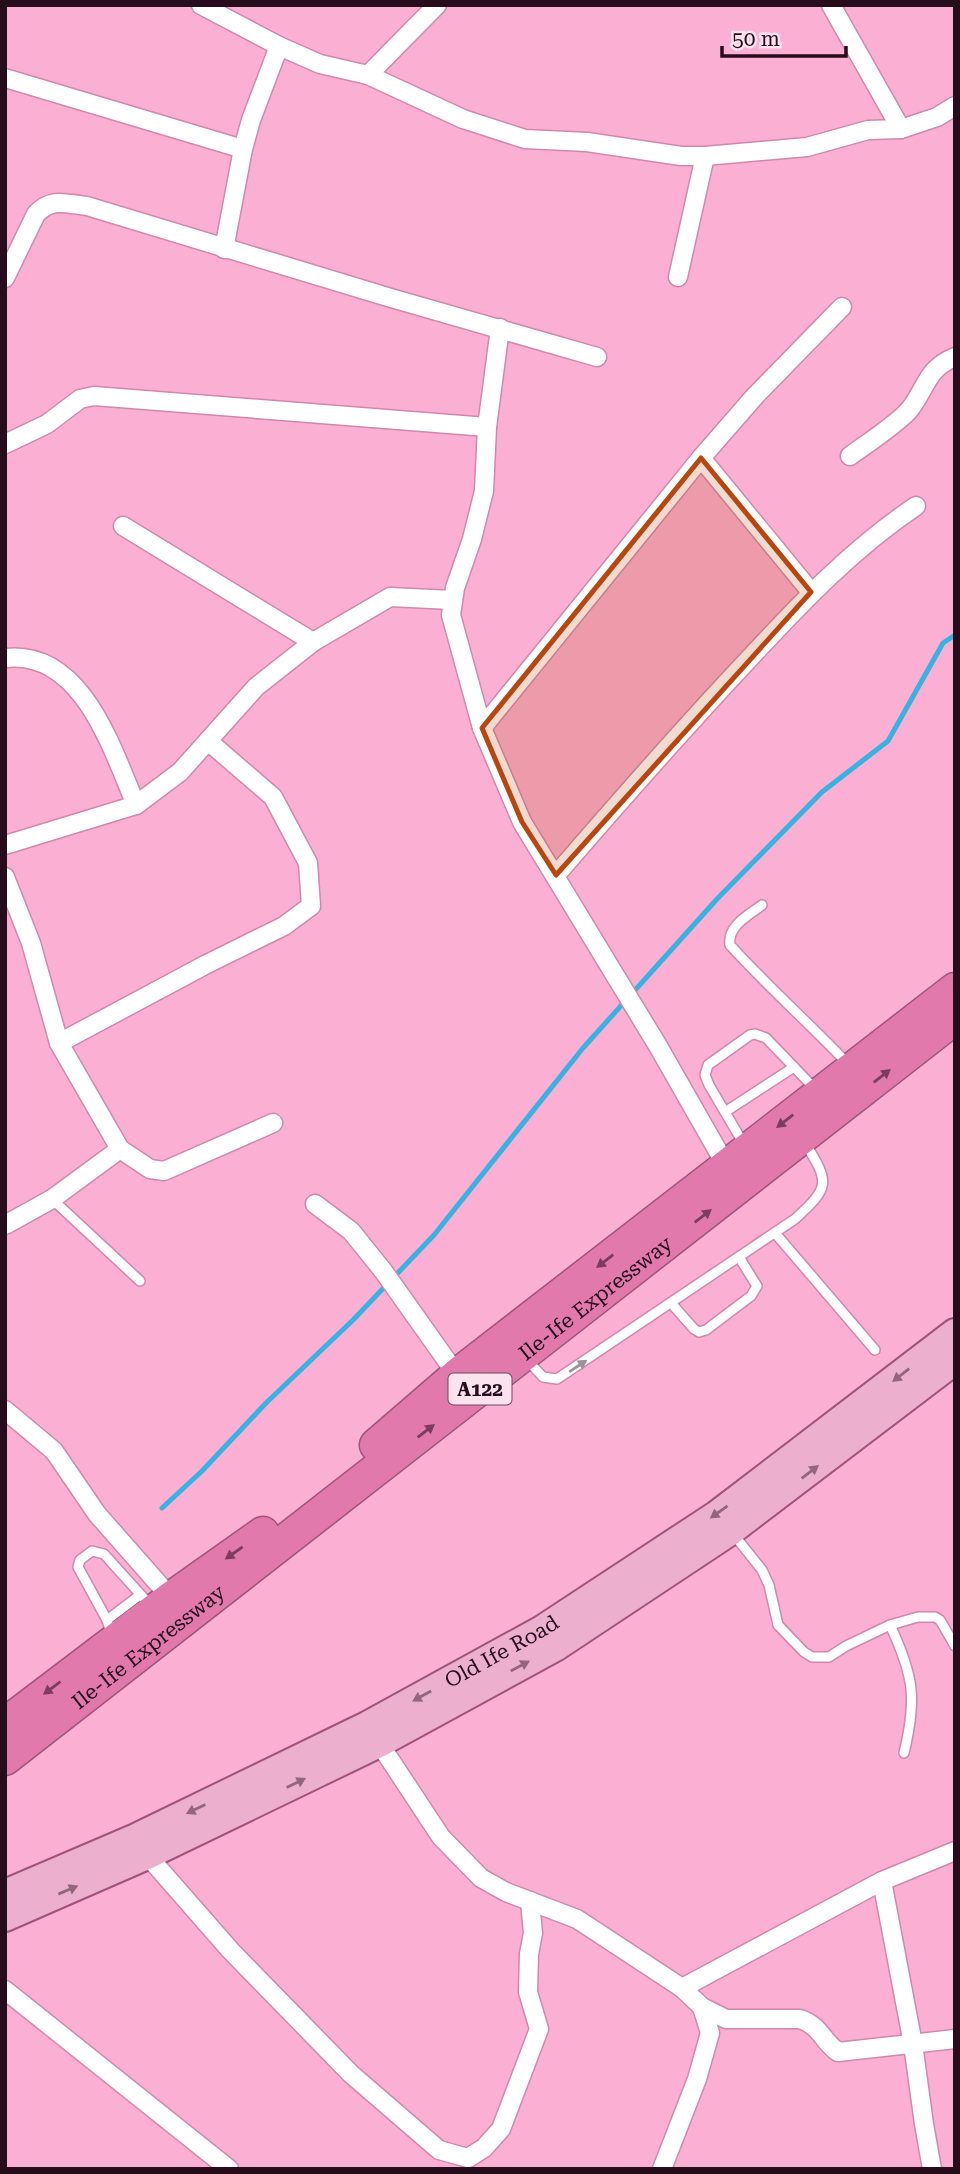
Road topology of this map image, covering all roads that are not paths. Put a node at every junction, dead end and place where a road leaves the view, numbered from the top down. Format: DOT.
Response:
graph roads {
  1 [pos="201,5"];
  2 [pos="437,5"];
  3 [pos="831,5"];
  4 [pos="278,46"];
  5 [pos="368,75"];
  6 [pos="5,78"];
  7 [pos="955,106"];
  8 [pos="901,128"];
  9 [pos="243,149"];
  10 [pos="705,156"];
  11 [pos="224,249"];
  12 [pos="5,277"];
  13 [pos="678,277"];
  14 [pos="842,307"];
  15 [pos="500,328"];
  16 [pos="597,356"];
  17 [pos="955,357"];
  18 [pos="487,427"];
  19 [pos="5,444"];
  20 [pos="850,456"];
  21 [pos="701,458"];
  22 [pos="916,506"];
  23 [pos="123,526"];
  24 [pos="811,592"];
  25 [pos="452,600"];
  26 [pos="313,642"];
  27 [pos="5,658"];
  28 [pos="482,728"];
  29 [pos="208,741"];
  30 [pos="136,805"];
  31 [pos="5,845"];
  32 [pos="556,875"];
  33 [pos="5,877"];
  34 [pos="762,905"];
  35 [pos="955,989"];
  36 [pos="955,1018"];
  37 [pos="59,1043"];
  38 [pos="794,1067"];
  39 [pos="853,1069"];
  40 [pos="820,1094"];
  41 [pos="725,1112"];
  42 [pos="273,1123"];
  43 [pos="802,1138"];
  44 [pos="120,1149"];
  45 [pos="737,1158"];
  46 [pos="52,1199"];
  47 [pos="315,1204"];
  48 [pos="5,1225"];
  49 [pos="775,1233"];
  50 [pos="739,1257"];
  51 [pos="140,1281"];
  52 [pos="671,1303"];
  53 [pos="955,1333"];
  54 [pos="875,1350"];
  55 [pos="523,1356"];
  56 [pos="955,1360"];
  57 [pos="457,1376"];
  58 [pos="5,1410"];
  59 [pos="730,1531"];
  60 [pos="155,1601"];
  61 [pos="890,1625"];
  62 [pos="110,1631"];
  63 [pos="955,1646"];
  64 [pos="5,1724"];
  65 [pos="379,1743"];
  66 [pos="904,1753"];
  67 [pos="5,1759"];
  68 [pos="248,1795"];
  69 [pos="955,1851"];
  70 [pos="147,1855"];
  71 [pos="882,1881"];
  72 [pos="5,1894"];
  73 [pos="530,1901"];
  74 [pos="5,1917"];
  75 [pos="682,1988"];
  76 [pos="5,1990"];
  77 [pos="702,2007"];
  78 [pos="955,2039"];
  79 [pos="913,2044"];
  80 [pos="229,2169"];
  81 [pos="662,2169"];
  82 [pos="932,2169"];
  1 -- 4 [label="street"];
  2 -- 5 [label="street"];
  3 -- 8 [label="street"];
  4 -- 5 [label="street"];
  4 -- 9 [label="street"];
  5 -- 10 [label="street"];
  6 -- 9 [label="street"];
  7 -- 8 [label="street"];
  8 -- 10 [label="street"];
  9 -- 11 [label="street"];
  10 -- 13 [label="street"];
  11 -- 12 [label="street"];
  11 -- 15 [label="street"];
  14 -- 21 [label="street"];
  15 -- 16 [label="street"];
  15 -- 18 [label="street"];
  17 -- 20 [label="street"];
  18 -- 19 [label="street"];
  18 -- 25 [label="street"];
  21 -- 24 [label="street"];
  21 -- 28 [label="street"];
  22 -- 24 [label="street"];
  23 -- 26 [label="street"];
  24 -- 32 [label="street"];
  25 -- 26 [label="street"];
  25 -- 28 [label="street"];
  26 -- 29 [label="street"];
  27 -- 30 [label="street"];
  28 -- 32 [label="street"];
  29 -- 30 [label="street"];
  29 -- 37 [label="street"];
  30 -- 31 [label="street"];
  32 -- 45 [label="street"];
  33 -- 37 [label="street"];
  34 -- 39 [label="lane"];
  35 -- 39 [label="highway, Ile-Ife Expressway / A122"];
  43 -- 36 [label="highway, Ile-Ife Expressway / A122, one-way"];
  37 -- 44 [label="street"];
  38 -- 40 [label="lane"];
  38 -- 41 [label="lane"];
  38 -- 41 [label="lane"];
  39 -- 40 [label="highway, Ile-Ife Expressway / A122"];
  40 -- 45 [label="highway, Ile-Ife Expressway / A122, one-way"];
  41 -- 45 [label="lane"];
  42 -- 44 [label="street"];
  43 -- 49 [label="lane"];
  55 -- 43 [label="highway, Ile-Ife Expressway / A122, one-way"];
  44 -- 46 [label="street"];
  45 -- 57 [label="highway, Ile-Ife Expressway / A122, one-way"];
  46 -- 48 [label="street"];
  46 -- 51 [label="lane"];
  47 -- 57 [label="street"];
  49 -- 50 [label="lane"];
  49 -- 54 [label="lane"];
  50 -- 52 [label="lane"];
  50 -- 52 [label="lane"];
  55 -- 52 [label="lane, one-way"];
  53 -- 68 [label="main road, Old Ife Road, one-way"];
  67 -- 55 [label="highway, Ile-Ife Expressway / A122, one-way"];
  59 -- 56 [label="main road, Old Ife Road, one-way"];
  57 -- 60 [label="highway, Ile-Ife Expressway / A122, one-way"];
  58 -- 60 [label="street"];
  59 -- 61 [label="lane"];
  65 -- 59 [label="main road, Old Ife Road, one-way"];
  60 -- 62 [label="highway, Ile-Ife Expressway / A122"];
  60 -- 62 [label="lane"];
  61 -- 63 [label="lane"];
  61 -- 66 [label="lane"];
  62 -- 64 [label="highway, Ile-Ife Expressway / A122, one-way"];
  68 -- 65 [label="main road, Old Ife Road, one-way"];
  65 -- 73 [label="street"];
  68 -- 70 [label="main road, Old Ife Road"];
  68 -- 72 [label="main road, Old Ife Road, one-way"];
  69 -- 71 [label="street"];
  70 -- 73 [label="street"];
  74 -- 70 [label="main road, Old Ife Road, one-way"];
  71 -- 75 [label="street"];
  71 -- 79 [label="street"];
  73 -- 75 [label="street"];
  75 -- 77 [label="street"];
  76 -- 80 [label="street"];
  77 -- 79 [label="street"];
  77 -- 81 [label="street"];
  78 -- 79 [label="street"];
  79 -- 82 [label="street"];
}
